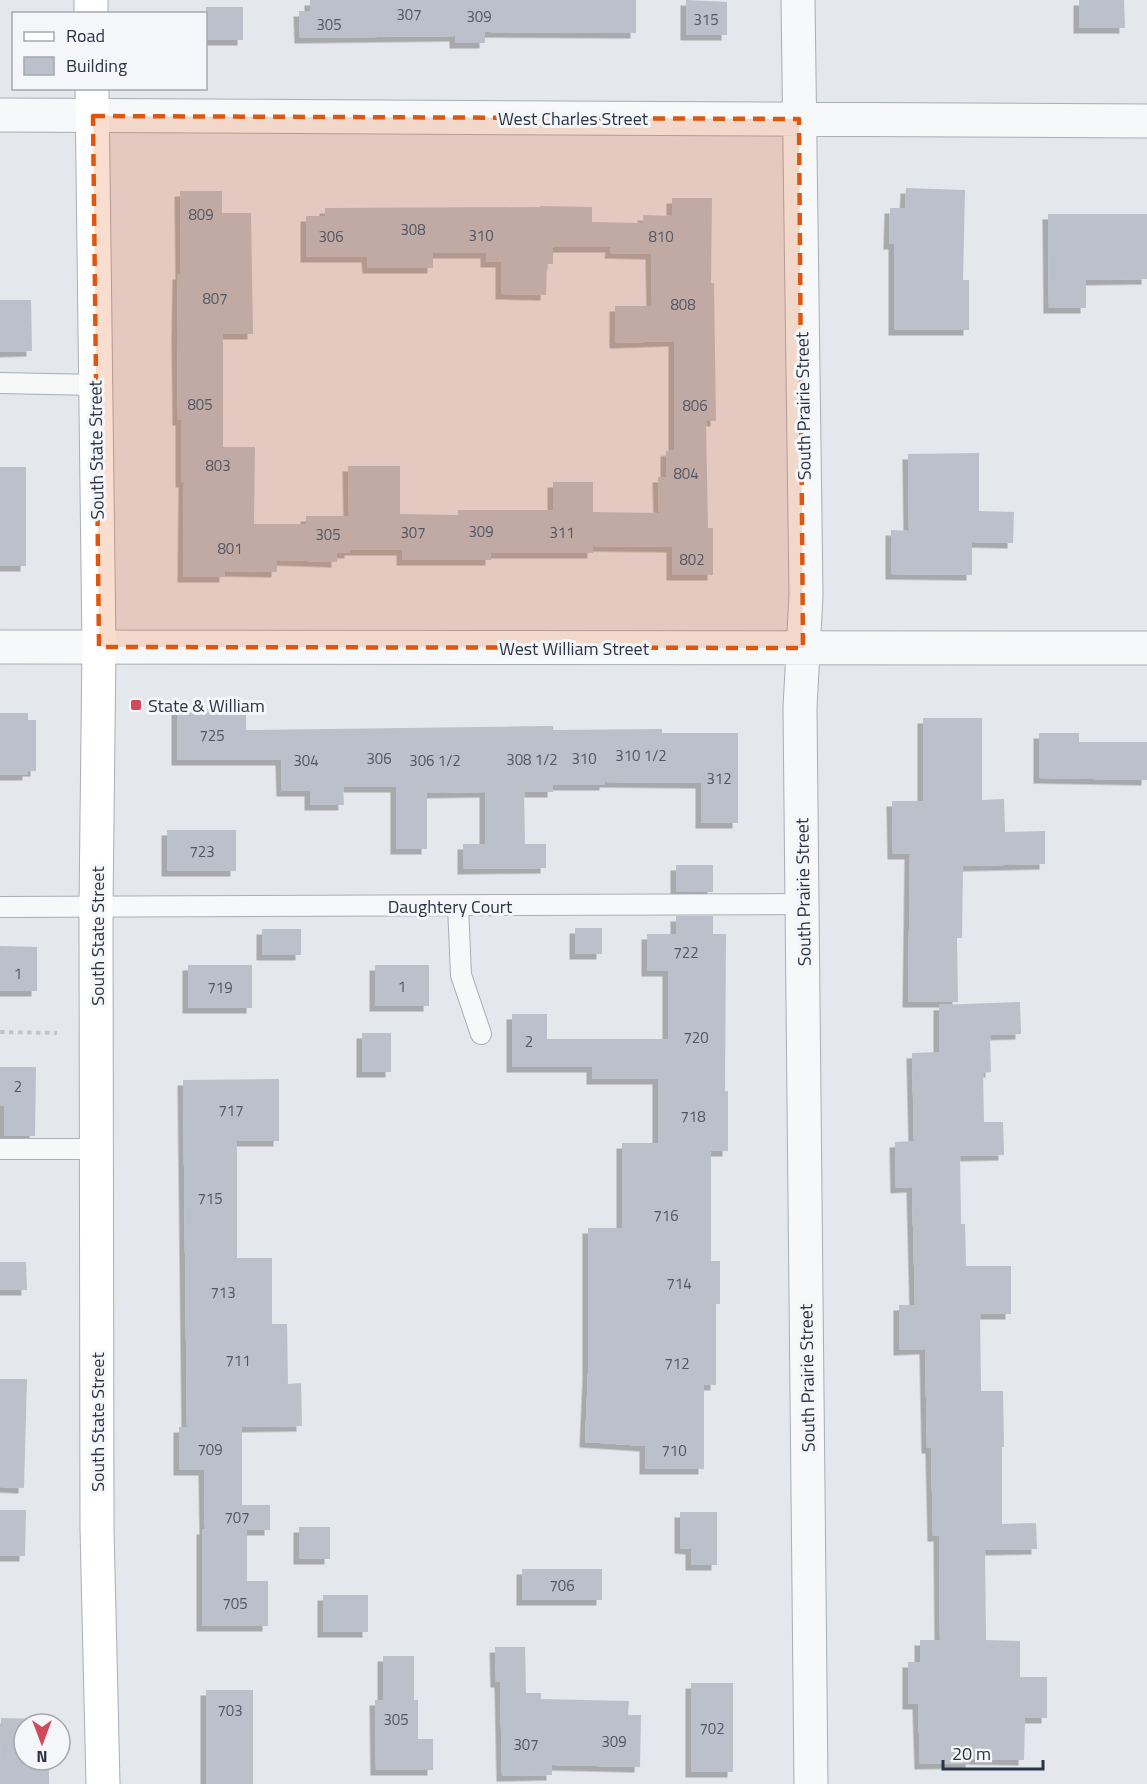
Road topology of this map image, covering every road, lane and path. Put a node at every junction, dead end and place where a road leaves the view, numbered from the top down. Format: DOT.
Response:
graph roads {
  1 [pos="798,0"];
  2 [pos="92,102"];
  3 [pos="0,115"];
  4 [pos="800,119"];
  5 [pos="1147,121"];
  6 [pos="0,383"];
  7 [pos="96,385"];
  8 [pos="0,646"];
  9 [pos="99,647"];
  10 [pos="803,648"];
  11 [pos="1147,648"];
  12 [pos="803,904"];
  13 [pos="458,906"];
  14 [pos="0,907"];
  15 [pos="96,907"];
  16 [pos="0,1032"];
  17 [pos="57,1033"];
  18 [pos="481,1034"];
  19 [pos="0,1149"];
  20 [pos="96,1149"];
  21 [pos="103,1784"];
  22 [pos="811,1784"];
  1 -- 4 [label="street, South Prairie Street"];
  2 -- 3 [label="street, West Charles Street"];
  2 -- 4 [label="street, West Charles Street"];
  2 -- 7 [label="main road, South State Street"];
  4 -- 5 [label="street, West Charles Street"];
  4 -- 10 [label="street, South Prairie Street"];
  6 -- 7 [label="lane"];
  7 -- 9 [label="main road, South State Street"];
  8 -- 9 [label="street, West William Street"];
  9 -- 10 [label="street, West William Street"];
  9 -- 15 [label="main road, South State Street"];
  10 -- 11 [label="street, West William Street"];
  10 -- 12 [label="street, South Prairie Street"];
  12 -- 13 [label="lane, Daughtery Court"];
  12 -- 22 [label="street, South Prairie Street"];
  13 -- 15 [label="lane, Daughtery Court"];
  13 -- 18 [label="lane"];
  14 -- 15 [label="lane, Daughtery Court"];
  15 -- 20 [label="main road, South State Street"];
  16 -- 17 [label="path"];
  19 -- 20 [label="lane"];
  20 -- 21 [label="main road, South State Street"];
}
